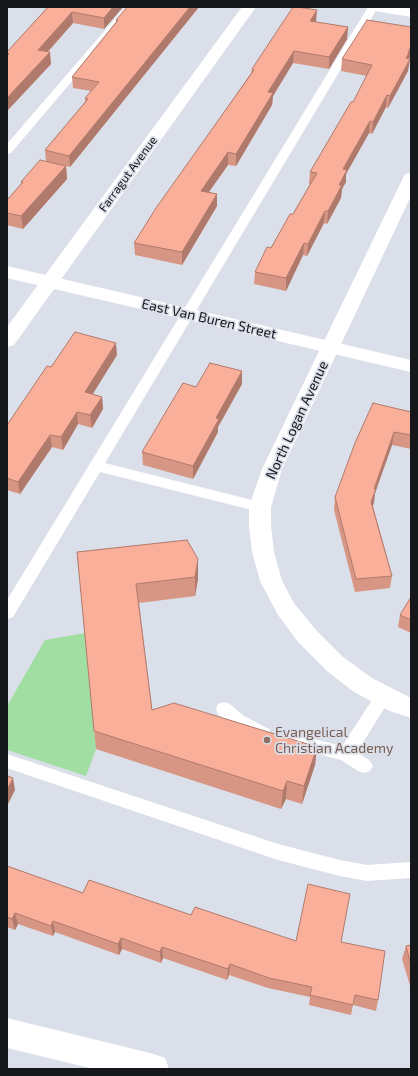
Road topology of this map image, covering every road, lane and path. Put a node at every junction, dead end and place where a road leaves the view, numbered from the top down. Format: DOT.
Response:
graph roads {
  1 [pos="130,7"];
  2 [pos="249,7"];
  3 [pos="374,7"];
  4 [pos="411,13"];
  5 [pos="7,151"];
  6 [pos="411,178"];
  7 [pos="7,272"];
  8 [pos="50,283"];
  9 [pos="187,314"];
  10 [pos="7,341"];
  11 [pos="330,347"];
  12 [pos="411,366"];
  13 [pos="97,466"];
  14 [pos="260,507"];
  15 [pos="7,613"];
  16 [pos="384,696"];
  17 [pos="411,708"];
  18 [pos="224,709"];
  19 [pos="346,754"];
  20 [pos="7,760"];
  21 [pos="364,766"];
  22 [pos="411,870"];
  23 [pos="7,1033"];
  24 [pos="154,1069"];
  1 -- 5 [label="lane"];
  2 -- 8 [label="street, Farragut Avenue"];
  3 -- 4 [label="street"];
  3 -- 9 [label="lane"];
  6 -- 11 [label="street, North Logan Avenue"];
  7 -- 8 [label="street, East Van Buren Street"];
  8 -- 9 [label="street, East Van Buren Street"];
  8 -- 10 [label="street, Farragut Avenue"];
  9 -- 11 [label="street, East Van Buren Street"];
  9 -- 13 [label="lane"];
  11 -- 12 [label="street, East Van Buren Street"];
  11 -- 14 [label="street, North Logan Avenue"];
  13 -- 14 [label="lane"];
  13 -- 15 [label="lane"];
  14 -- 16 [label="street, North Logan Avenue"];
  16 -- 17 [label="street, North Logan Avenue"];
  16 -- 19 [label="lane"];
  18 -- 19 [label="lane"];
  19 -- 21 [label="lane"];
  20 -- 22 [label="lane"];
  23 -- 24 [label="street"];
}
